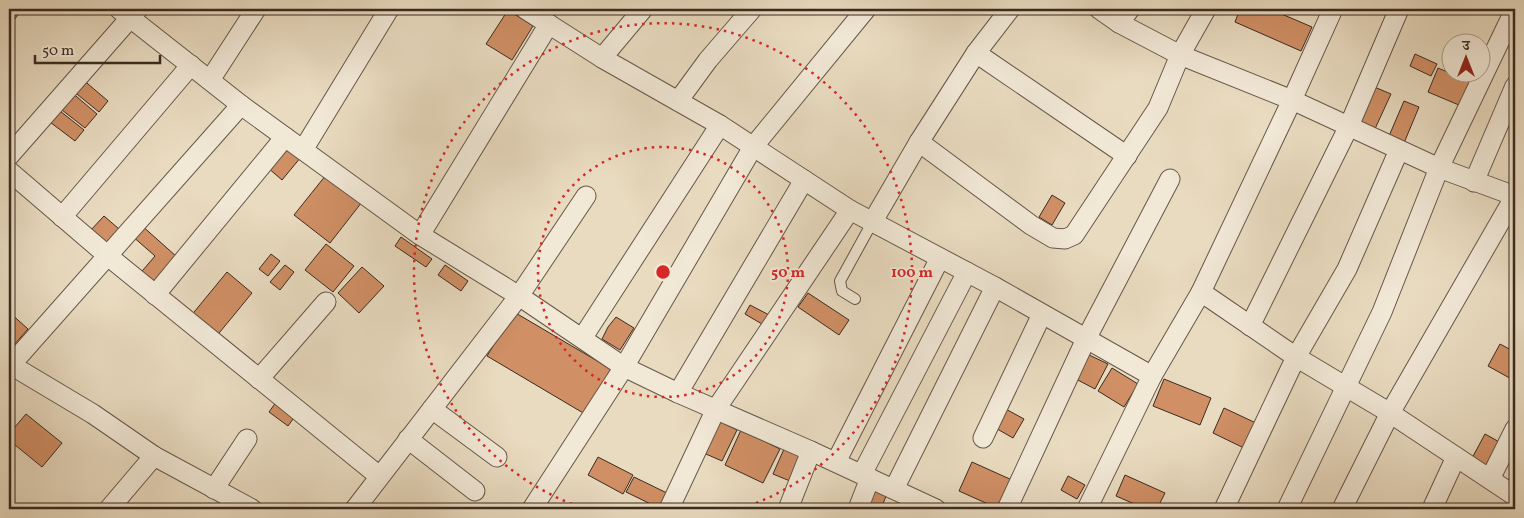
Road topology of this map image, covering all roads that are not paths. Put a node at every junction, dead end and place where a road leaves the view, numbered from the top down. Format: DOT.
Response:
graph roads {
  1 [pos="256,9"];
  2 [pos="389,9"];
  3 [pos="527,9"];
  4 [pos="643,9"];
  5 [pos="752,9"];
  6 [pos="866,9"];
  7 [pos="1010,9"];
  8 [pos="1099,9"];
  9 [pos="1206,9"];
  10 [pos="1333,9"];
  11 [pos="1399,9"];
  12 [pos="1515,10"];
  13 [pos="129,12"];
  14 [pos="1124,16"];
  15 [pos="549,24"];
  16 [pos="976,53"];
  17 [pos="1180,55"];
  18 [pos="602,58"];
  19 [pos="191,65"];
  20 [pos="210,80"];
  21 [pos="1515,86"];
  22 [pos="1292,100"];
  23 [pos="678,101"];
  24 [pos="241,105"];
  25 [pos="720,125"];
  26 [pos="1349,126"];
  27 [pos="285,137"];
  28 [pos="919,142"];
  29 [pos="753,147"];
  30 [pos="303,150"];
  31 [pos="1399,150"];
  32 [pos="9,156"];
  33 [pos="1126,156"];
  34 [pos="1439,168"];
  35 [pos="9,171"];
  36 [pos="1170,179"];
  37 [pos="804,180"];
  38 [pos="1474,182"];
  39 [pos="586,196"];
  40 [pos="1515,196"];
  41 [pos="850,210"];
  42 [pos="62,216"];
  43 [pos="873,221"];
  44 [pos="420,235"];
  45 [pos="108,256"];
  46 [pos="940,258"];
  47 [pos="967,272"];
  48 [pos="995,287"];
  49 [pos="1201,292"];
  50 [pos="155,295"];
  51 [pos="518,296"];
  52 [pos="855,300"];
  53 [pos="326,302"];
  54 [pos="1042,314"];
  55 [pos="1250,326"];
  56 [pos="583,337"];
  57 [pos="1086,339"];
  58 [pos="1296,357"];
  59 [pos="10,366"];
  60 [pos="624,367"];
  61 [pos="1152,376"];
  62 [pos="259,379"];
  63 [pos="1346,387"];
  64 [pos="678,393"];
  65 [pos="432,409"];
  66 [pos="716,409"];
  67 [pos="1390,413"];
  68 [pos="1515,429"];
  69 [pos="983,438"];
  70 [pos="247,439"];
  71 [pos="408,439"];
  72 [pos="811,451"];
  73 [pos="154,456"];
  74 [pos="497,457"];
  75 [pos="1456,457"];
  76 [pos="836,462"];
  77 [pos="379,476"];
  78 [pos="866,476"];
  79 [pos="1490,479"];
  80 [pos="214,489"];
  81 [pos="475,491"];
  82 [pos="1515,496"];
  83 [pos="903,498"];
  84 [pos="109,509"];
  85 [pos="252,509"];
  86 [pos="355,509"];
  87 [pos="532,509"];
  88 [pos="669,509"];
  89 [pos="788,509"];
  90 [pos="858,509"];
  91 [pos="936,509"];
  92 [pos="1007,509"];
  93 [pos="1087,509"];
  94 [pos="1224,509"];
  95 [pos="1287,509"];
  96 [pos="1342,509"];
  97 [pos="1432,509"];
  1 -- 20 [label="street"];
  2 -- 30 [label="street"];
  3 -- 15 [label="street"];
  4 -- 18 [label="street"];
  5 -- 23 [label="street"];
  6 -- 29 [label="street"];
  7 -- 16 [label="street"];
  8 -- 14 [label="street"];
  9 -- 17 [label="street"];
  10 -- 22 [label="street"];
  11 -- 26 [label="street"];
  12 -- 34 [label="street"];
  13 -- 19 [label="street"];
  13 -- 32 [label="street"];
  14 -- 17 [label="street"];
  15 -- 18 [label="street"];
  15 -- 44 [label="street"];
  16 -- 28 [label="street"];
  16 -- 33 [label="street"];
  17 -- 22 [label="street"];
  17 -- 33 [label="street"];
  18 -- 23 [label="street"];
  19 -- 20 [label="street"];
  19 -- 42 [label="street"];
  20 -- 24 [label="street"];
  21 -- 38 [label="street"];
  22 -- 26 [label="street"];
  22 -- 49 [label="street"];
  23 -- 25 [label="street"];
  24 -- 27 [label="street"];
  24 -- 45 [label="street"];
  25 -- 29 [label="street"];
  25 -- 56 [label="street"];
  26 -- 31 [label="street"];
  26 -- 55 [label="street"];
  27 -- 30 [label="street"];
  27 -- 50 [label="street"];
  28 -- 33 [label="street"];
  28 -- 43 [label="street"];
  29 -- 37 [label="street"];
  29 -- 60 [label="street"];
  30 -- 44 [label="street"];
  31 -- 34 [label="street"];
  31 -- 58 [label="street"];
  34 -- 38 [label="street"];
  34 -- 63 [label="street"];
  35 -- 42 [label="street"];
  36 -- 57 [label="street"];
  37 -- 41 [label="street"];
  37 -- 64 [label="street"];
  38 -- 40 [label="street"];
  39 -- 51 [label="street"];
  40 -- 67 [label="street"];
  41 -- 43 [label="street"];
  41 -- 66 [label="street"];
  42 -- 45 [label="street"];
  43 -- 46 [label="street"];
  43 -- 52 [label="lane"];
  44 -- 51 [label="street"];
  45 -- 50 [label="street"];
  45 -- 59 [label="street"];
  46 -- 47 [label="street"];
  46 -- 76 [label="street"];
  47 -- 48 [label="street"];
  47 -- 78 [label="street"];
  48 -- 54 [label="street"];
  48 -- 83 [label="street"];
  49 -- 55 [label="street"];
  49 -- 61 [label="street"];
  50 -- 62 [label="street"];
  51 -- 56 [label="street"];
  51 -- 65 [label="street"];
  53 -- 62 [label="street"];
  54 -- 57 [label="street"];
  54 -- 69 [label="street"];
  55 -- 58 [label="street"];
  56 -- 60 [label="street"];
  57 -- 61 [label="street"];
  57 -- 92 [label="street"];
  58 -- 63 [label="street"];
  58 -- 94 [label="street"];
  59 -- 73 [label="street"];
  60 -- 64 [label="street"];
  60 -- 87 [label="street"];
  61 -- 93 [label="street"];
  62 -- 77 [label="street"];
  63 -- 67 [label="street"];
  63 -- 95 [label="street"];
  64 -- 66 [label="street"];
  65 -- 71 [label="street"];
  65 -- 74 [label="street"];
  66 -- 72 [label="street"];
  66 -- 88 [label="street"];
  67 -- 75 [label="street"];
  67 -- 96 [label="street"];
  68 -- 79 [label="street"];
  70 -- 80 [label="street"];
  71 -- 77 [label="street"];
  71 -- 81 [label="street"];
  72 -- 76 [label="street"];
  72 -- 89 [label="street"];
  73 -- 80 [label="street"];
  73 -- 84 [label="street"];
  75 -- 79 [label="street"];
  75 -- 97 [label="street"];
  76 -- 78 [label="street"];
  77 -- 86 [label="street"];
  78 -- 83 [label="street"];
  78 -- 90 [label="street"];
  79 -- 82 [label="street"];
  80 -- 85 [label="street"];
  83 -- 91 [label="street"];
}
